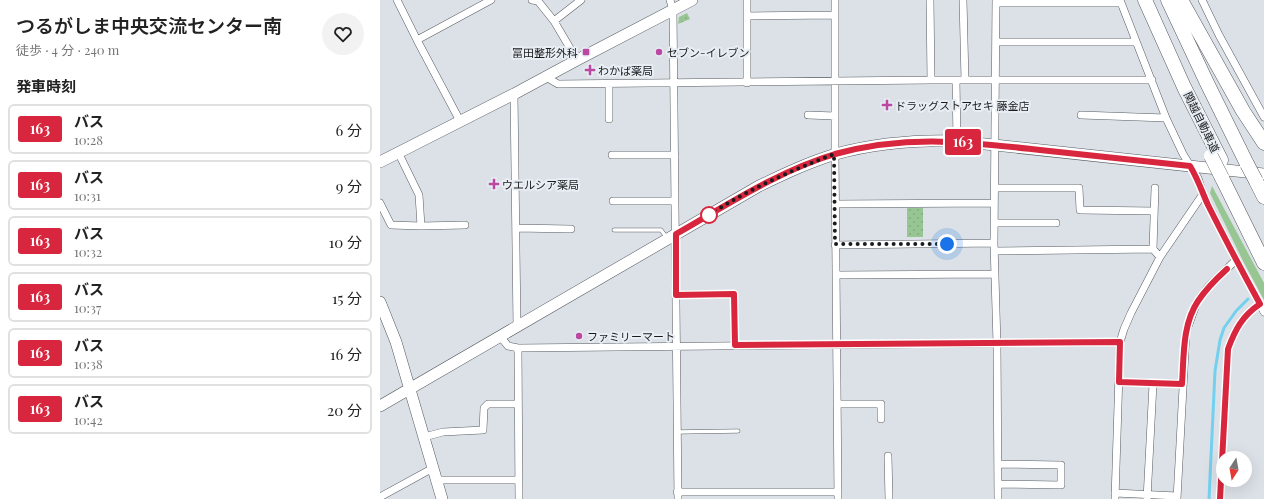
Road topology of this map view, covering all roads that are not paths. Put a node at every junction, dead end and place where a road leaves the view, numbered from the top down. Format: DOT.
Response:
graph roads {
  1 [pos="397,0"];
  2 [pos="491,0"];
  3 [pos="532,0"];
  4 [pos="581,0"];
  5 [pos="692,0"];
  6 [pos="747,0"];
  7 [pos="834,0"];
  8 [pos="930,0"];
  9 [pos="963,0"];
  10 [pos="1145,0"];
  11 [pos="1168,0"];
  12 [pos="1181,0"];
  13 [pos="1202,0"];
  14 [pos="1121,1"];
  15 [pos="996,2"];
  16 [pos="671,5"];
  17 [pos="835,15"];
  18 [pos="747,16"];
  19 [pos="554,21"];
  20 [pos="417,40"];
  21 [pos="996,42"];
  22 [pos="1135,42"];
  23 [pos="577,60"];
  24 [pos="546,77"];
  25 [pos="995,79"];
  26 [pos="931,80"];
  27 [pos="956,80"];
  28 [pos="965,80"];
  29 [pos="1152,80"];
  30 [pos="835,81"];
  31 [pos="674,83"];
  32 [pos="747,83"];
  33 [pos="609,84"];
  34 [pos="514,94"];
  35 [pos="808,115"];
  36 [pos="1081,115"];
  37 [pos="1263,115"];
  38 [pos="835,116"];
  39 [pos="1166,118"];
  40 [pos="609,119"];
  41 [pos="460,121"];
  42 [pos="957,141"];
  43 [pos="1264,143"];
  44 [pos="994,145"];
  45 [pos="398,152"];
  46 [pos="834,154"];
  47 [pos="612,155"];
  48 [pos="675,155"];
  49 [pos="380,162"];
  50 [pos="1190,166"];
  51 [pos="1226,178"];
  52 [pos="1260,178"];
  53 [pos="995,188"];
  54 [pos="1155,188"];
  55 [pos="1203,194"];
  56 [pos="1264,197"];
  57 [pos="613,201"];
  58 [pos="675,201"];
  59 [pos="994,203"];
  60 [pos="380,204"];
  61 [pos="835,204"];
  62 [pos="1154,211"];
  63 [pos="995,223"];
  64 [pos="1056,223"];
  65 [pos="421,226"];
  66 [pos="465,226"];
  67 [pos="516,228"];
  68 [pos="571,229"];
  69 [pos="614,230"];
  70 [pos="672,236"];
  71 [pos="1264,242"];
  72 [pos="994,243"];
  73 [pos="835,244"];
  74 [pos="1153,249"];
  75 [pos="995,251"];
  76 [pos="1160,257"];
  77 [pos="1236,260"];
  78 [pos="1264,263"];
  79 [pos="995,274"];
  80 [pos="836,275"];
  81 [pos="676,295"];
  82 [pos="380,302"];
  83 [pos="1260,304"];
  84 [pos="1264,312"];
  85 [pos="384,322"];
  86 [pos="517,326"];
  87 [pos="500,336"];
  88 [pos="1120,342"];
  89 [pos="997,344"];
  90 [pos="735,345"];
  91 [pos="836,345"];
  92 [pos="676,346"];
  93 [pos="518,348"];
  94 [pos="1119,382"];
  95 [pos="1153,384"];
  96 [pos="1182,384"];
  97 [pos="410,388"];
  98 [pos="518,404"];
  99 [pos="837,404"];
  100 [pos="380,406"];
  101 [pos="881,419"];
  102 [pos="677,432"];
  103 [pos="738,432"];
  104 [pos="424,437"];
  105 [pos="888,456"];
  106 [pos="998,464"];
  107 [pos="433,468"];
  108 [pos="437,480"];
  109 [pos="519,480"];
  110 [pos="999,484"];
  111 [pos="838,495"];
  112 [pos="677,496"];
  113 [pos="1115,496"];
  114 [pos="380,497"];
  115 [pos="1147,497"];
  116 [pos="1177,498"];
  117 [pos="442,499"];
  118 [pos="519,499"];
  119 [pos="889,499"];
  120 [pos="998,499"];
  121 [pos="1220,499"];
  1 -- 20 [label="street"];
  2 -- 20 [label="street"];
  3 -- 19 [label="street"];
  4 -- 19 [label="street"];
  5 -- 16 [label="street"];
  6 -- 18 [label="street"];
  7 -- 17 [label="street"];
  8 -- 26 [label="street"];
  9 -- 28 [label="street"];
  10 -- 51 [label="highway, 関越自動車道"];
  11 -- 52 [label="highway, 関越自動車道, bridge"];
  12 -- 43 [label="highway"];
  13 -- 37 [label="street"];
  14 -- 15 [label="street"];
  14 -- 22 [label="street"];
  15 -- 21 [label="street"];
  16 -- 23 [label="street"];
  16 -- 31 [label="street"];
  17 -- 18 [label="street"];
  17 -- 30 [label="street"];
  18 -- 32 [label="street"];
  19 -- 23 [label="street"];
  20 -- 41 [label="street"];
  21 -- 22 [label="street"];
  21 -- 25 [label="street"];
  22 -- 29 [label="street"];
  23 -- 24 [label="street"];
  24 -- 33 [label="street"];
  24 -- 34 [label="street"];
  25 -- 28 [label="street"];
  25 -- 29 [label="street"];
  25 -- 44 [label="street"];
  26 -- 27 [label="street"];
  26 -- 30 [label="street"];
  27 -- 28 [label="street"];
  27 -- 42 [label="street"];
  29 -- 39 [label="street"];
  30 -- 32 [label="street"];
  30 -- 38 [label="street"];
  31 -- 32 [label="street"];
  31 -- 33 [label="street"];
  31 -- 48 [label="street"];
  33 -- 40 [label="street"];
  34 -- 41 [label="street"];
  34 -- 67 [label="street"];
  35 -- 38 [label="street"];
  36 -- 39 [label="street"];
  38 -- 46 [label="street"];
  39 -- 50 [label="street"];
  41 -- 45 [label="street"];
  42 -- 44 [label="street"];
  42 -- 46 [label="street"];
  44 -- 50 [label="street"];
  44 -- 53 [label="street"];
  45 -- 49 [label="street"];
  45 -- 65 [label="street"];
  46 -- 61 [label="street"];
  46 -- 70 [label="street"];
  47 -- 48 [label="street"];
  48 -- 58 [label="street"];
  50 -- 52 [label="street"];
  50 -- 55 [label="street"];
  51 -- 71 [label="highway, 関越自動車道"];
  51 -- 78 [label="highway"];
  52 -- 56 [label="highway, 関越自動車道"];
  53 -- 59 [label="street"];
  53 -- 62 [label="street"];
  54 -- 62 [label="street"];
  55 -- 76 [label="street"];
  55 -- 77 [label="street"];
  57 -- 58 [label="street"];
  58 -- 70 [label="street"];
  59 -- 61 [label="street"];
  59 -- 63 [label="street"];
  60 -- 65 [label="street"];
  61 -- 73 [label="street"];
  62 -- 74 [label="street"];
  63 -- 64 [label="street"];
  63 -- 72 [label="street"];
  65 -- 66 [label="street"];
  67 -- 68 [label="street"];
  67 -- 86 [label="street"];
  69 -- 70 [label="lane"];
  70 -- 81 [label="street"];
  70 -- 86 [label="street"];
  72 -- 73 [label="street"];
  72 -- 75 [label="street"];
  73 -- 80 [label="street"];
  74 -- 75 [label="street"];
  74 -- 76 [label="street"];
  75 -- 79 [label="street"];
  76 -- 88 [label="street"];
  77 -- 83 [label="street"];
  77 -- 96 [label="street"];
  79 -- 80 [label="street"];
  79 -- 89 [label="street"];
  80 -- 91 [label="street"];
  81 -- 90 [label="street"];
  81 -- 92 [label="street"];
  82 -- 85 [label="street"];
  83 -- 84 [label="street"];
  83 -- 121 [label="street"];
  85 -- 97 [label="street"];
  86 -- 87 [label="street"];
  87 -- 93 [label="street"];
  87 -- 97 [label="street"];
  88 -- 89 [label="street"];
  88 -- 94 [label="street"];
  89 -- 91 [label="street"];
  89 -- 106 [label="street"];
  90 -- 91 [label="street"];
  90 -- 92 [label="street"];
  91 -- 99 [label="street"];
  92 -- 93 [label="street"];
  92 -- 102 [label="street"];
  93 -- 98 [label="street"];
  94 -- 95 [label="street"];
  94 -- 113 [label="street"];
  95 -- 96 [label="street"];
  95 -- 115 [label="street"];
  96 -- 116 [label="street"];
  97 -- 100 [label="street"];
  97 -- 104 [label="street"];
  98 -- 104 [label="street"];
  98 -- 109 [label="street"];
  99 -- 101 [label="street"];
  99 -- 111 [label="street"];
  102 -- 103 [label="lane"];
  102 -- 112 [label="street"];
  104 -- 107 [label="street"];
  105 -- 119 [label="street"];
  106 -- 110 [label="street"];
  106 -- 110 [label="street"];
  107 -- 108 [label="street"];
  107 -- 114 [label="street"];
  108 -- 109 [label="street"];
  108 -- 117 [label="street"];
  109 -- 118 [label="street"];
  110 -- 120 [label="street"];
  111 -- 112 [label="street"];
  113 -- 115 [label="street"];
  115 -- 116 [label="street"];
}
